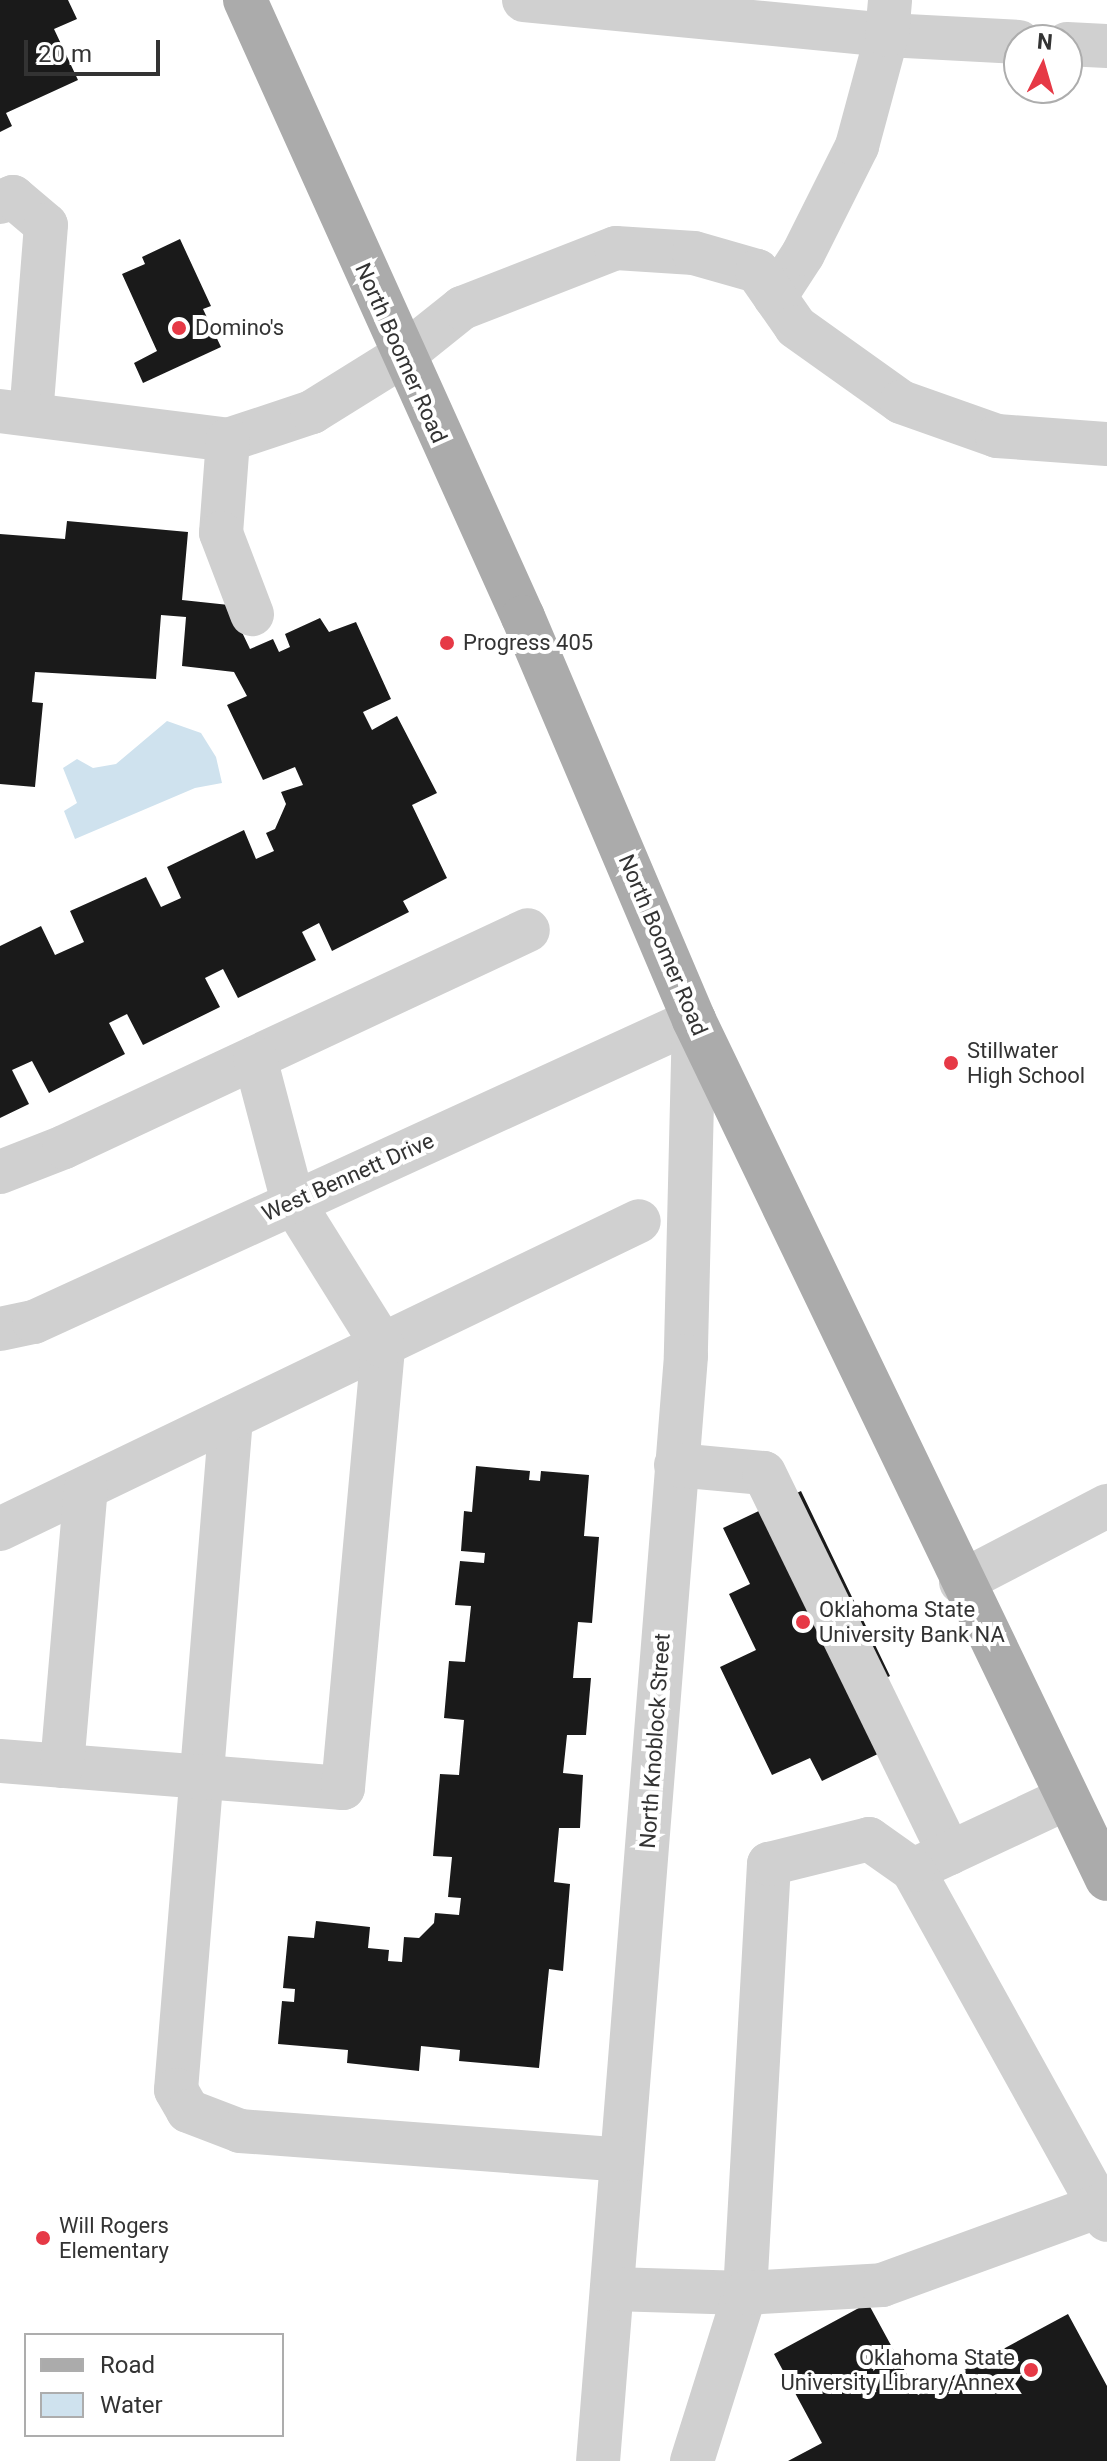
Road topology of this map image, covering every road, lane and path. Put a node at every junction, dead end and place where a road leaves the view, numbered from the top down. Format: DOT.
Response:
graph roads {
  1 [pos="245,0"];
  2 [pos="524,0"];
  3 [pos="889,17"];
  4 [pos="1003,39"];
  5 [pos="1083,45"];
  6 [pos="1107,46"];
  7 [pos="0,202"];
  8 [pos="775,297"];
  9 [pos="402,356"];
  10 [pos="16,413"];
  11 [pos="228,440"];
  12 [pos="1107,444"];
  13 [pos="252,614"];
  14 [pos="528,930"];
  15 [pos="694,1020"];
  16 [pos="255,1058"];
  17 [pos="0,1172"];
  18 [pos="293,1202"];
  19 [pos="639,1221"];
  20 [pos="0,1329"];
  21 [pos="383,1346"];
  22 [pos="231,1418"];
  23 [pos="676,1465"];
  24 [pos="86,1488"];
  25 [pos="1107,1506"];
  26 [pos="0,1529"];
  27 [pos="961,1582"];
  28 [pos="0,1761"];
  29 [pos="62,1766"];
  30 [pos="200,1776"];
  31 [pos="1067,1798"];
  32 [pos="931,1861"];
  33 [pos="1107,1879"];
  34 [pos="622,2160"];
  35 [pos="1103,2213"];
  36 [pos="612,2289"];
  37 [pos="745,2293"];
  38 [pos="598,2461"];
  39 [pos="692,2461"];
  1 -- 9 [label="main road, North Boomer Road"];
  2 -- 3 [label="street"];
  3 -- 4 [label="street"];
  3 -- 8 [label="street"];
  5 -- 6 [label="street"];
  7 -- 10 [label="street"];
  8 -- 9 [label="street"];
  8 -- 12 [label="street"];
  9 -- 11 [label="street"];
  9 -- 15 [label="main road, North Boomer Road"];
  10 -- 11 [label="street"];
  11 -- 13 [label="street"];
  14 -- 16 [label="street"];
  15 -- 18 [label="street, West Bennett Drive"];
  15 -- 23 [label="street, North Knoblock Street"];
  15 -- 27 [label="main road, North Boomer Road"];
  16 -- 17 [label="street"];
  16 -- 18 [label="street"];
  18 -- 20 [label="street, West Bennett Drive"];
  18 -- 21 [label="street"];
  19 -- 21 [label="street"];
  21 -- 22 [label="street"];
  21 -- 30 [label="street"];
  22 -- 24 [label="street"];
  22 -- 30 [label="street"];
  23 -- 32 [label="street"];
  23 -- 34 [label="street, North Knoblock Street"];
  24 -- 26 [label="street"];
  24 -- 29 [label="street"];
  25 -- 27 [label="street"];
  27 -- 31 [label="main road, North Boomer Road"];
  28 -- 29 [label="street"];
  29 -- 30 [label="street"];
  30 -- 34 [label="street"];
  31 -- 32 [label="street"];
  31 -- 33 [label="main road, North Boomer Road"];
  32 -- 35 [label="street"];
  32 -- 37 [label="street"];
  34 -- 36 [label="street, North Knoblock Street"];
  35 -- 37 [label="street"];
  36 -- 37 [label="street"];
  36 -- 38 [label="street, North Knoblock Street"];
  37 -- 39 [label="street"];
}
